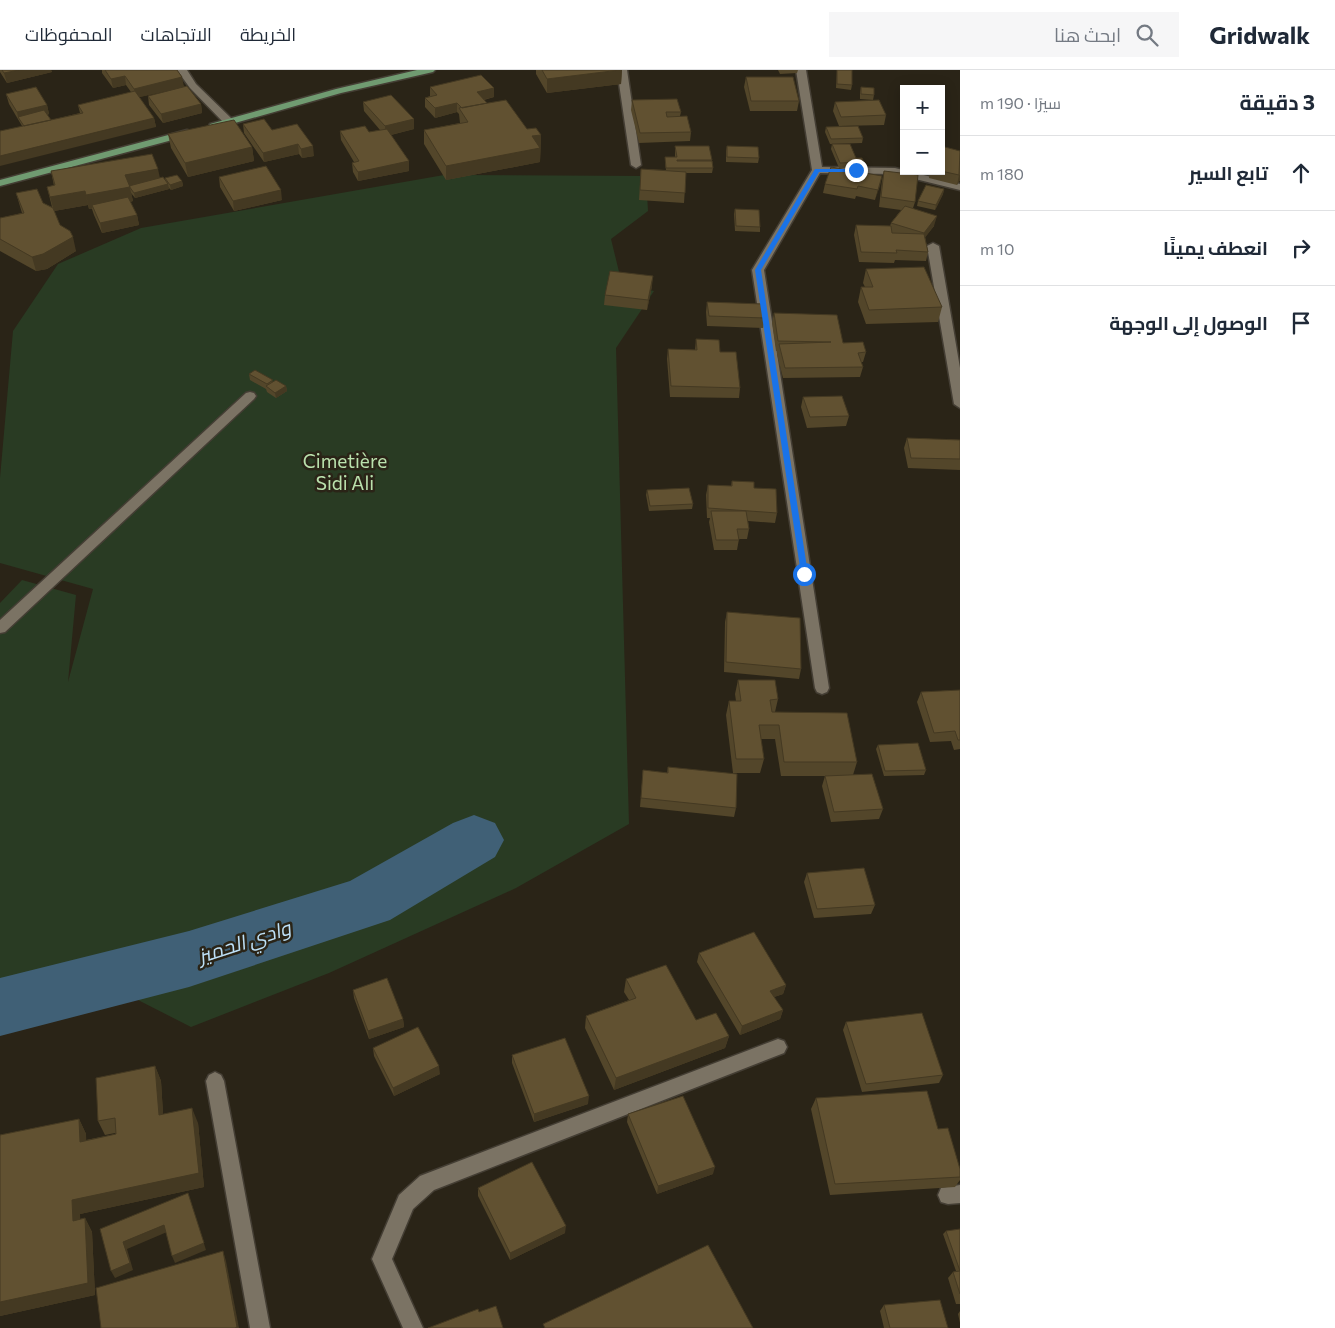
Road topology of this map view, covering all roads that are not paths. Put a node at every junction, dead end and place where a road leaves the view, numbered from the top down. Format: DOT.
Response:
graph roads {
  1 [pos="182,70"];
  2 [pos="430,70"];
  3 [pos="622,70"];
  4 [pos="801,70"];
  5 [pos="229,122"];
  6 [pos="636,165"];
  7 [pos="817,170"];
  8 [pos="0,183"];
  9 [pos="960,187"];
  10 [pos="933,246"];
  11 [pos="250,396"];
  12 [pos="960,404"];
  13 [pos="0,628"];
  14 [pos="822,688"];
  15 [pos="778,1047"];
  16 [pos="214,1081"];
  17 [pos="260,1328"];
  18 [pos="413,1328"];
  1 -- 5 [label="street"];
  2 -- 5 [label="main road"];
  3 -- 6 [label="street"];
  4 -- 7 [label="street"];
  5 -- 8 [label="main road"];
  7 -- 9 [label="street"];
  7 -- 14 [label="street"];
  10 -- 12 [label="street"];
  11 -- 13 [label="street"];
  15 -- 18 [label="street"];
  16 -- 17 [label="street"];
}
